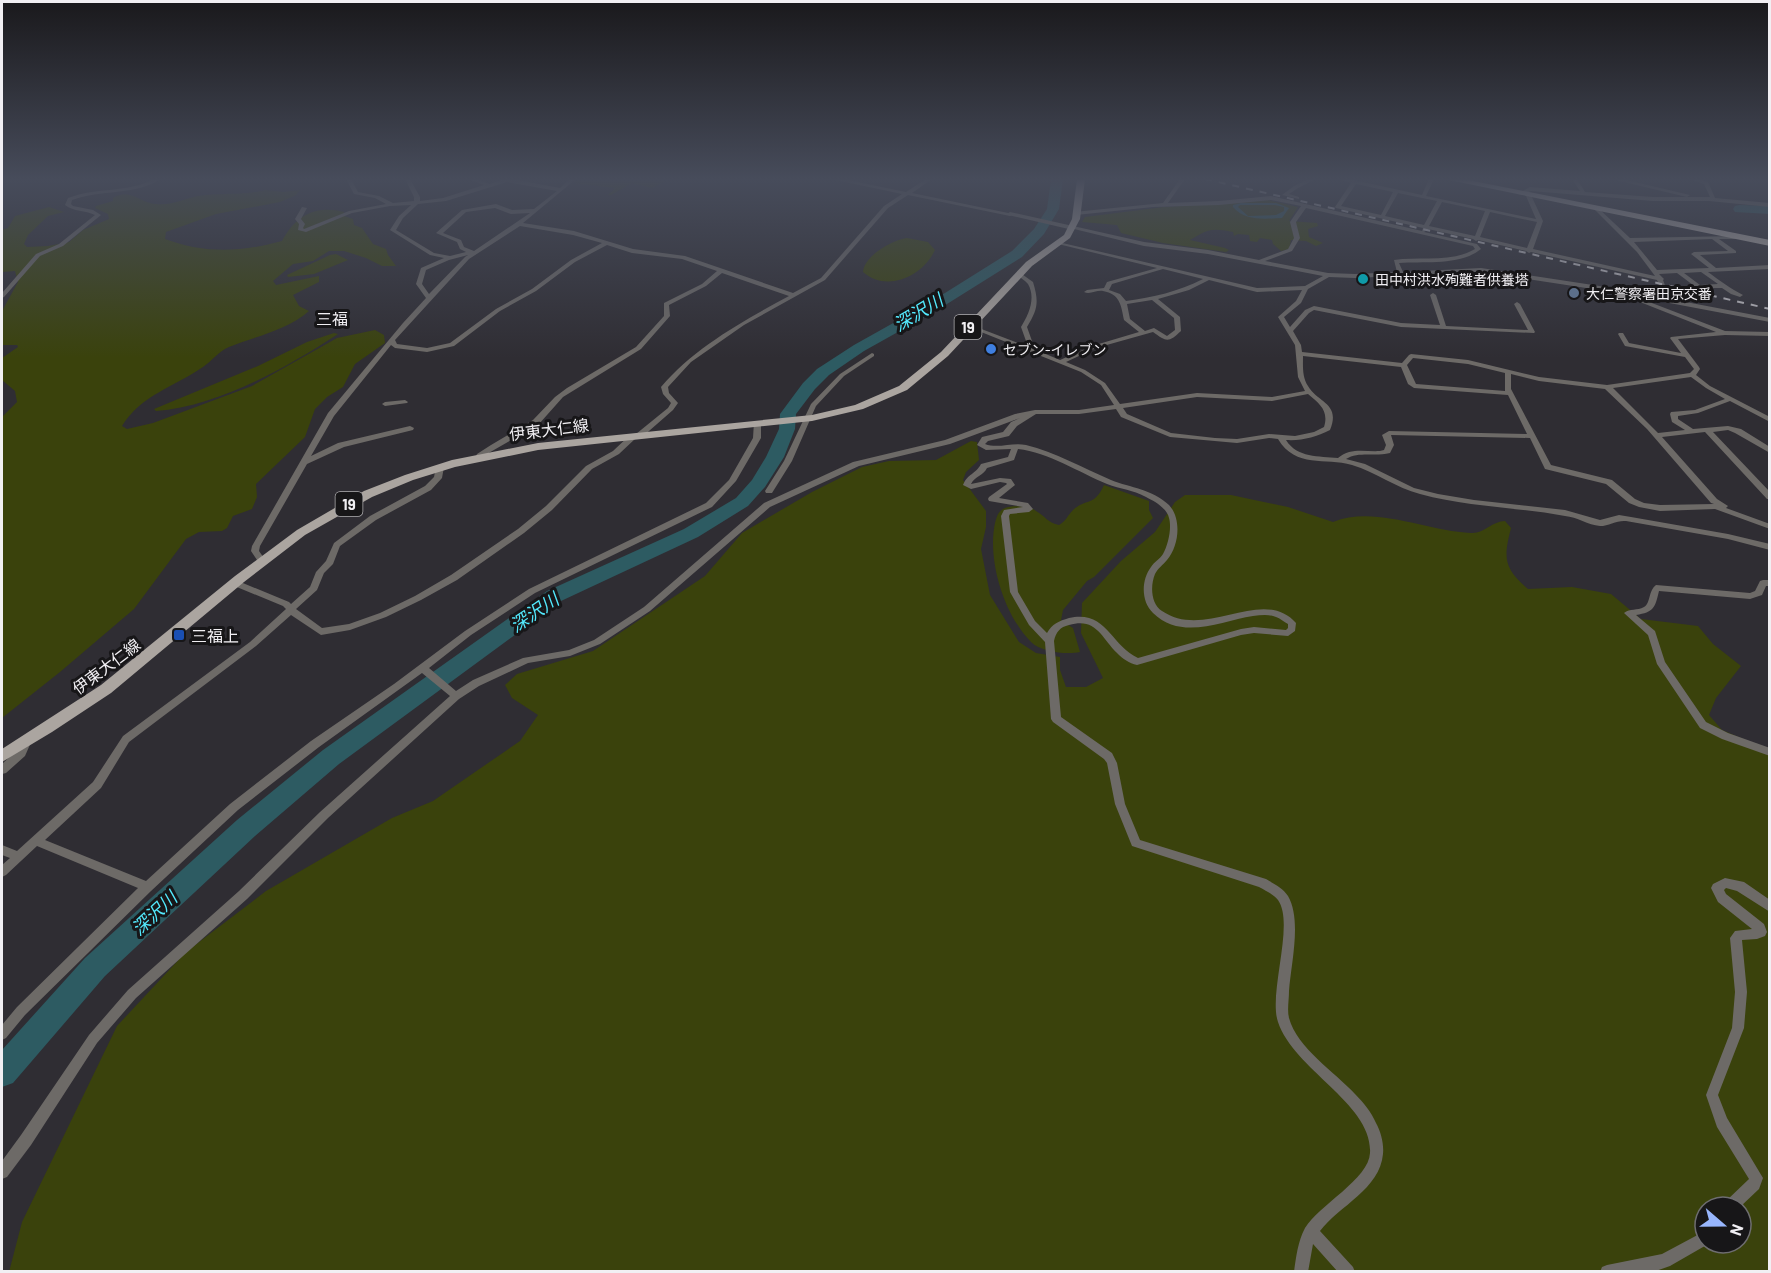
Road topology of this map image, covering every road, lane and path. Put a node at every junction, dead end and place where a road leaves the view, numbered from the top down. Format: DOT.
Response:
graph roads {
  1 [pos="69,238"];
  2 [pos="405,238"];
  3 [pos="453,238"];
  4 [pos="495,238"];
  5 [pos="591,238"];
  6 [pos="858,238"];
  7 [pos="1064,238"];
  8 [pos="1119,238"];
  9 [pos="1297,238"];
  10 [pos="1453,238"];
  11 [pos="1478,238"];
  12 [pos="1533,238"];
  13 [pos="1720,238"];
  14 [pos="1743,238"];
  15 [pos="1714,239"];
  16 [pos="1629,240"];
  17 [pos="606,243"];
  18 [pos="1060,243"];
  19 [pos="1769,243"];
  20 [pos="1529,250"];
  21 [pos="473,252"];
  22 [pos="450,258"];
  23 [pos="1259,262"];
  24 [pos="1770,267"];
  25 [pos="1162,268"];
  26 [pos="1714,269"];
  27 [pos="722,270"];
  28 [pos="1702,270"];
  29 [pos="1678,271"];
  30 [pos="1657,272"];
  31 [pos="1400,273"];
  32 [pos="1018,274"];
  33 [pos="1328,275"];
  34 [pos="1207,279"];
  35 [pos="1661,279"];
  36 [pos="1724,286"];
  37 [pos="1306,288"];
  38 [pos="1107,289"];
  39 [pos="1606,289"];
  40 [pos="1087,292"];
  41 [pos="793,295"];
  42 [pos="1433,295"];
  43 [pos="1740,295"];
  44 [pos="2,296"];
  45 [pos="429,298"];
  46 [pos="1154,299"];
  47 [pos="1668,301"];
  48 [pos="1124,303"];
  49 [pos="1517,304"];
  50 [pos="1770,320"];
  51 [pos="969,326"];
  52 [pos="1443,327"];
  53 [pos="1290,330"];
  54 [pos="1144,333"];
  55 [pos="1725,333"];
  56 [pos="1621,334"];
  57 [pos="1770,334"];
  58 [pos="392,340"];
  59 [pos="1025,348"];
  60 [pos="1299,354"];
  61 [pos="872,355"];
  62 [pos="1688,356"];
  63 [pos="1061,362"];
  64 [pos="1404,365"];
  65 [pos="1508,373"];
  66 [pos="1692,375"];
  67 [pos="1607,387"];
  68 [pos="1309,392"];
  69 [pos="1510,393"];
  70 [pos="1730,399"];
  71 [pos="405,402"];
  72 [pos="385,405"];
  73 [pos="1118,408"];
  74 [pos="1035,412"];
  75 [pos="805,418"];
  76 [pos="1769,419"];
  77 [pos="763,424"];
  78 [pos="410,428"];
  79 [pos="1707,430"];
  80 [pos="1691,431"];
  81 [pos="1657,435"];
  82 [pos="636,436"];
  83 [pos="1531,436"];
  84 [pos="1281,437"];
  85 [pos="1015,447"];
  86 [pos="1770,451"];
  87 [pos="480,456"];
  88 [pos="1340,460"];
  89 [pos="303,463"];
  90 [pos="440,467"];
  91 [pos="769,491"];
  92 [pos="1770,496"];
  93 [pos="1770,526"];
  94 [pos="1770,547"];
  95 [pos="262,561"];
  96 [pos="235,583"];
  97 [pos="1770,583"];
  98 [pos="291,609"];
  99 [pos="1049,641"];
  100 [pos="425,670"];
  101 [pos="454,694"];
  102 [pos="27,740"];
  103 [pos="1770,752"];
  104 [pos="2,756"];
  105 [pos="2,770"];
  106 [pos="36,841"];
  107 [pos="9,853"];
  108 [pos="2,872"];
  109 [pos="147,887"];
  110 [pos="1770,907"];
  111 [pos="2,1034"];
  112 [pos="2,1172"];
  113 [pos="1743,1195"];
  114 [pos="1311,1231"];
  115 [pos="1693,1245"];
  116 [pos="1301,1272"];
  117 [pos="1348,1272"];
  118 [pos="1606,1272"];
  1 -- 44 [label="street"];
  2 -- 22 [label="street"];
  3 -- 21 [label="street"];
  4 -- 21 [label="street"];
  5 -- 17 [label="street"];
  6 -- 41 [label="street"];
  7 -- 18 [label="main road, 伊東大仁線 / 19"];
  8 -- 23 [label="street"];
  9 -- 23 [label="street"];
  10 -- 31 [label="street"];
  11 -- 20 [label="street"];
  12 -- 20 [label="street"];
  13 -- 15 [label="street"];
  14 -- 19 [label="highway"];
  15 -- 16 [label="street"];
  15 -- 26 [label="street"];
  16 -- 30 [label="street"];
  17 -- 27 [label="street"];
  17 -- 58 [label="street"];
  18 -- 25 [label="street"];
  18 -- 32 [label="main road, 伊東大仁線 / 19"];
  20 -- 35 [label="street"];
  21 -- 22 [label="street"];
  21 -- 45 [label="street"];
  22 -- 45 [label="street"];
  23 -- 33 [label="street"];
  24 -- 26 [label="street"];
  25 -- 34 [label="street"];
  25 -- 38 [label="street"];
  26 -- 28 [label="street"];
  27 -- 41 [label="street"];
  27 -- 87 [label="street"];
  28 -- 29 [label="street"];
  28 -- 36 [label="street"];
  29 -- 30 [label="street"];
  29 -- 36 [label="street"];
  30 -- 35 [label="street"];
  31 -- 33 [label="street"];
  31 -- 39 [label="street"];
  32 -- 51 [label="main road, 伊東大仁線 / 19"];
  32 -- 59 [label="street"];
  33 -- 37 [label="street"];
  34 -- 37 [label="street"];
  34 -- 46 [label="street"];
  35 -- 47 [label="street"];
  36 -- 43 [label="street"];
  37 -- 53 [label="street"];
  38 -- 40 [label="street"];
  38 -- 48 [label="street"];
  39 -- 47 [label="street"];
  39 -- 55 [label="street"];
  41 -- 82 [label="street"];
  42 -- 52 [label="street"];
  45 -- 58 [label="street"];
  46 -- 48 [label="street"];
  46 -- 54 [label="street"];
  47 -- 50 [label="street"];
  48 -- 54 [label="street"];
  49 -- 52 [label="street"];
  51 -- 59 [label="street"];
  51 -- 75 [label="main road, 伊東大仁線 / 19"];
  52 -- 53 [label="street"];
  53 -- 60 [label="street"];
  54 -- 63 [label="street"];
  55 -- 57 [label="street"];
  55 -- 62 [label="street"];
  56 -- 62 [label="street"];
  58 -- 89 [label="street"];
  59 -- 63 [label="street"];
  60 -- 64 [label="street"];
  60 -- 68 [label="street"];
  61 -- 75 [label="street"];
  62 -- 66 [label="street"];
  63 -- 73 [label="street"];
  64 -- 65 [label="street"];
  64 -- 69 [label="street"];
  65 -- 67 [label="street"];
  65 -- 69 [label="street"];
  66 -- 67 [label="street"];
  66 -- 70 [label="street"];
  67 -- 81 [label="street"];
  68 -- 73 [label="street"];
  68 -- 84 [label="street"];
  69 -- 83 [label="street"];
  70 -- 76 [label="street"];
  70 -- 80 [label="street"];
  71 -- 72 [label="street"];
  73 -- 74 [label="street"];
  73 -- 84 [label="street"];
  74 -- 85 [label="street"];
  74 -- 101 [label="street"];
  75 -- 77 [label="main road, 伊東大仁線 / 19"];
  75 -- 91 [label="street"];
  77 -- 82 [label="main road, 伊東大仁線 / 19"];
  77 -- 100 [label="street"];
  78 -- 89 [label="street"];
  79 -- 80 [label="street"];
  79 -- 86 [label="street"];
  79 -- 92 [label="street"];
  80 -- 81 [label="street"];
  81 -- 93 [label="street"];
  82 -- 87 [label="main road, 伊東大仁線 / 19"];
  82 -- 98 [label="street"];
  83 -- 88 [label="street"];
  83 -- 93 [label="street"];
  84 -- 88 [label="street"];
  85 -- 99 [label="street"];
  85 -- 99 [label="street"];
  87 -- 90 [label="main road, 伊東大仁線 / 19"];
  88 -- 94 [label="street"];
  89 -- 95 [label="street"];
  90 -- 95 [label="main road, 伊東大仁線 / 19"];
  90 -- 98 [label="street"];
  95 -- 96 [label="main road, 伊東大仁線 / 19"];
  96 -- 98 [label="street"];
  96 -- 102 [label="main road, 伊東大仁線 / 19"];
  97 -- 103 [label="street"];
  98 -- 106 [label="street"];
  99 -- 114 [label="street"];
  100 -- 101 [label="street"];
  100 -- 109 [label="street"];
  101 -- 112 [label="street"];
  102 -- 104 [label="main road, 伊東大仁線 / 19"];
  102 -- 105 [label="street"];
  106 -- 107 [label="street"];
  106 -- 109 [label="street"];
  107 -- 108 [label="street"];
  109 -- 111 [label="street"];
  110 -- 113 [label="street"];
  114 -- 116 [label="street"];
  114 -- 117 [label="street"];
  115 -- 118 [label="street"];
}
